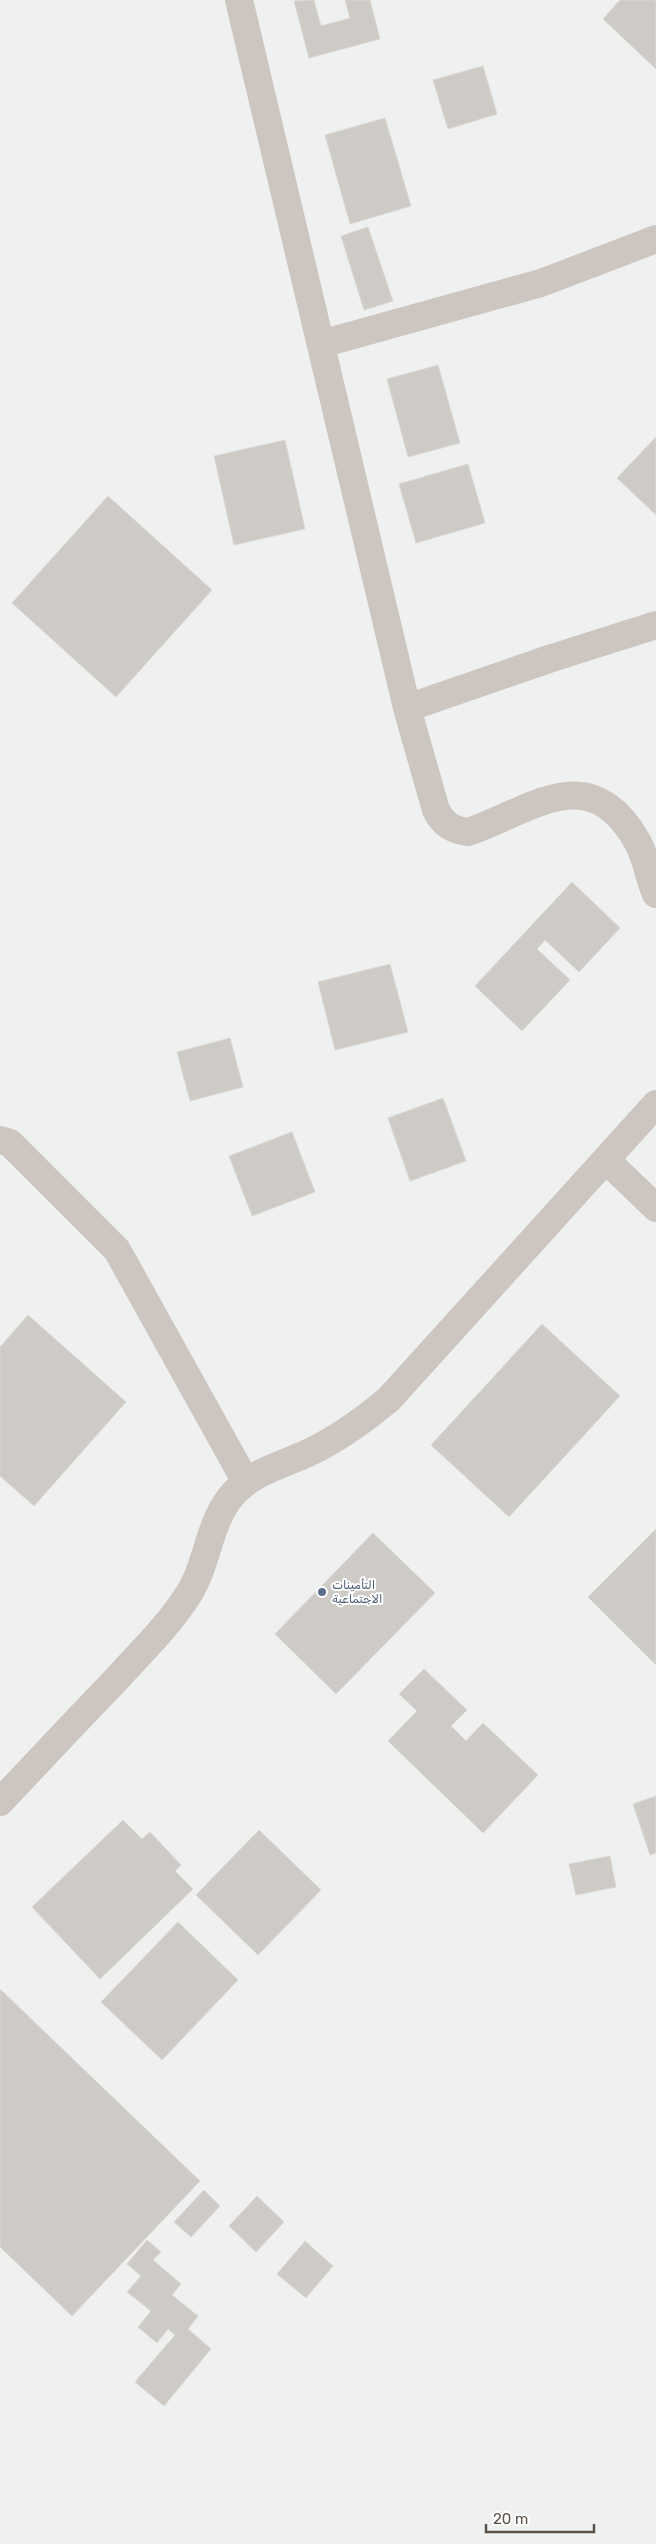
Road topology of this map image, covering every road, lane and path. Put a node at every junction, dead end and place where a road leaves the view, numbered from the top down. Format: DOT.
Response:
graph roads {
  1 [pos="239,0"];
  2 [pos="656,239"];
  3 [pos="321,344"];
  4 [pos="656,626"];
  5 [pos="408,708"];
  6 [pos="656,894"];
  7 [pos="656,1104"];
  8 [pos="0,1140"];
  9 [pos="606,1160"];
  10 [pos="656,1208"];
  11 [pos="246,1482"];
  12 [pos="0,1802"];
  1 -- 3 [label="street"];
  2 -- 3 [label="street"];
  3 -- 5 [label="street"];
  4 -- 5 [label="street"];
  5 -- 6 [label="street"];
  7 -- 9 [label="street"];
  8 -- 11 [label="street"];
  9 -- 10 [label="street"];
  9 -- 11 [label="street"];
  11 -- 12 [label="street"];
}
